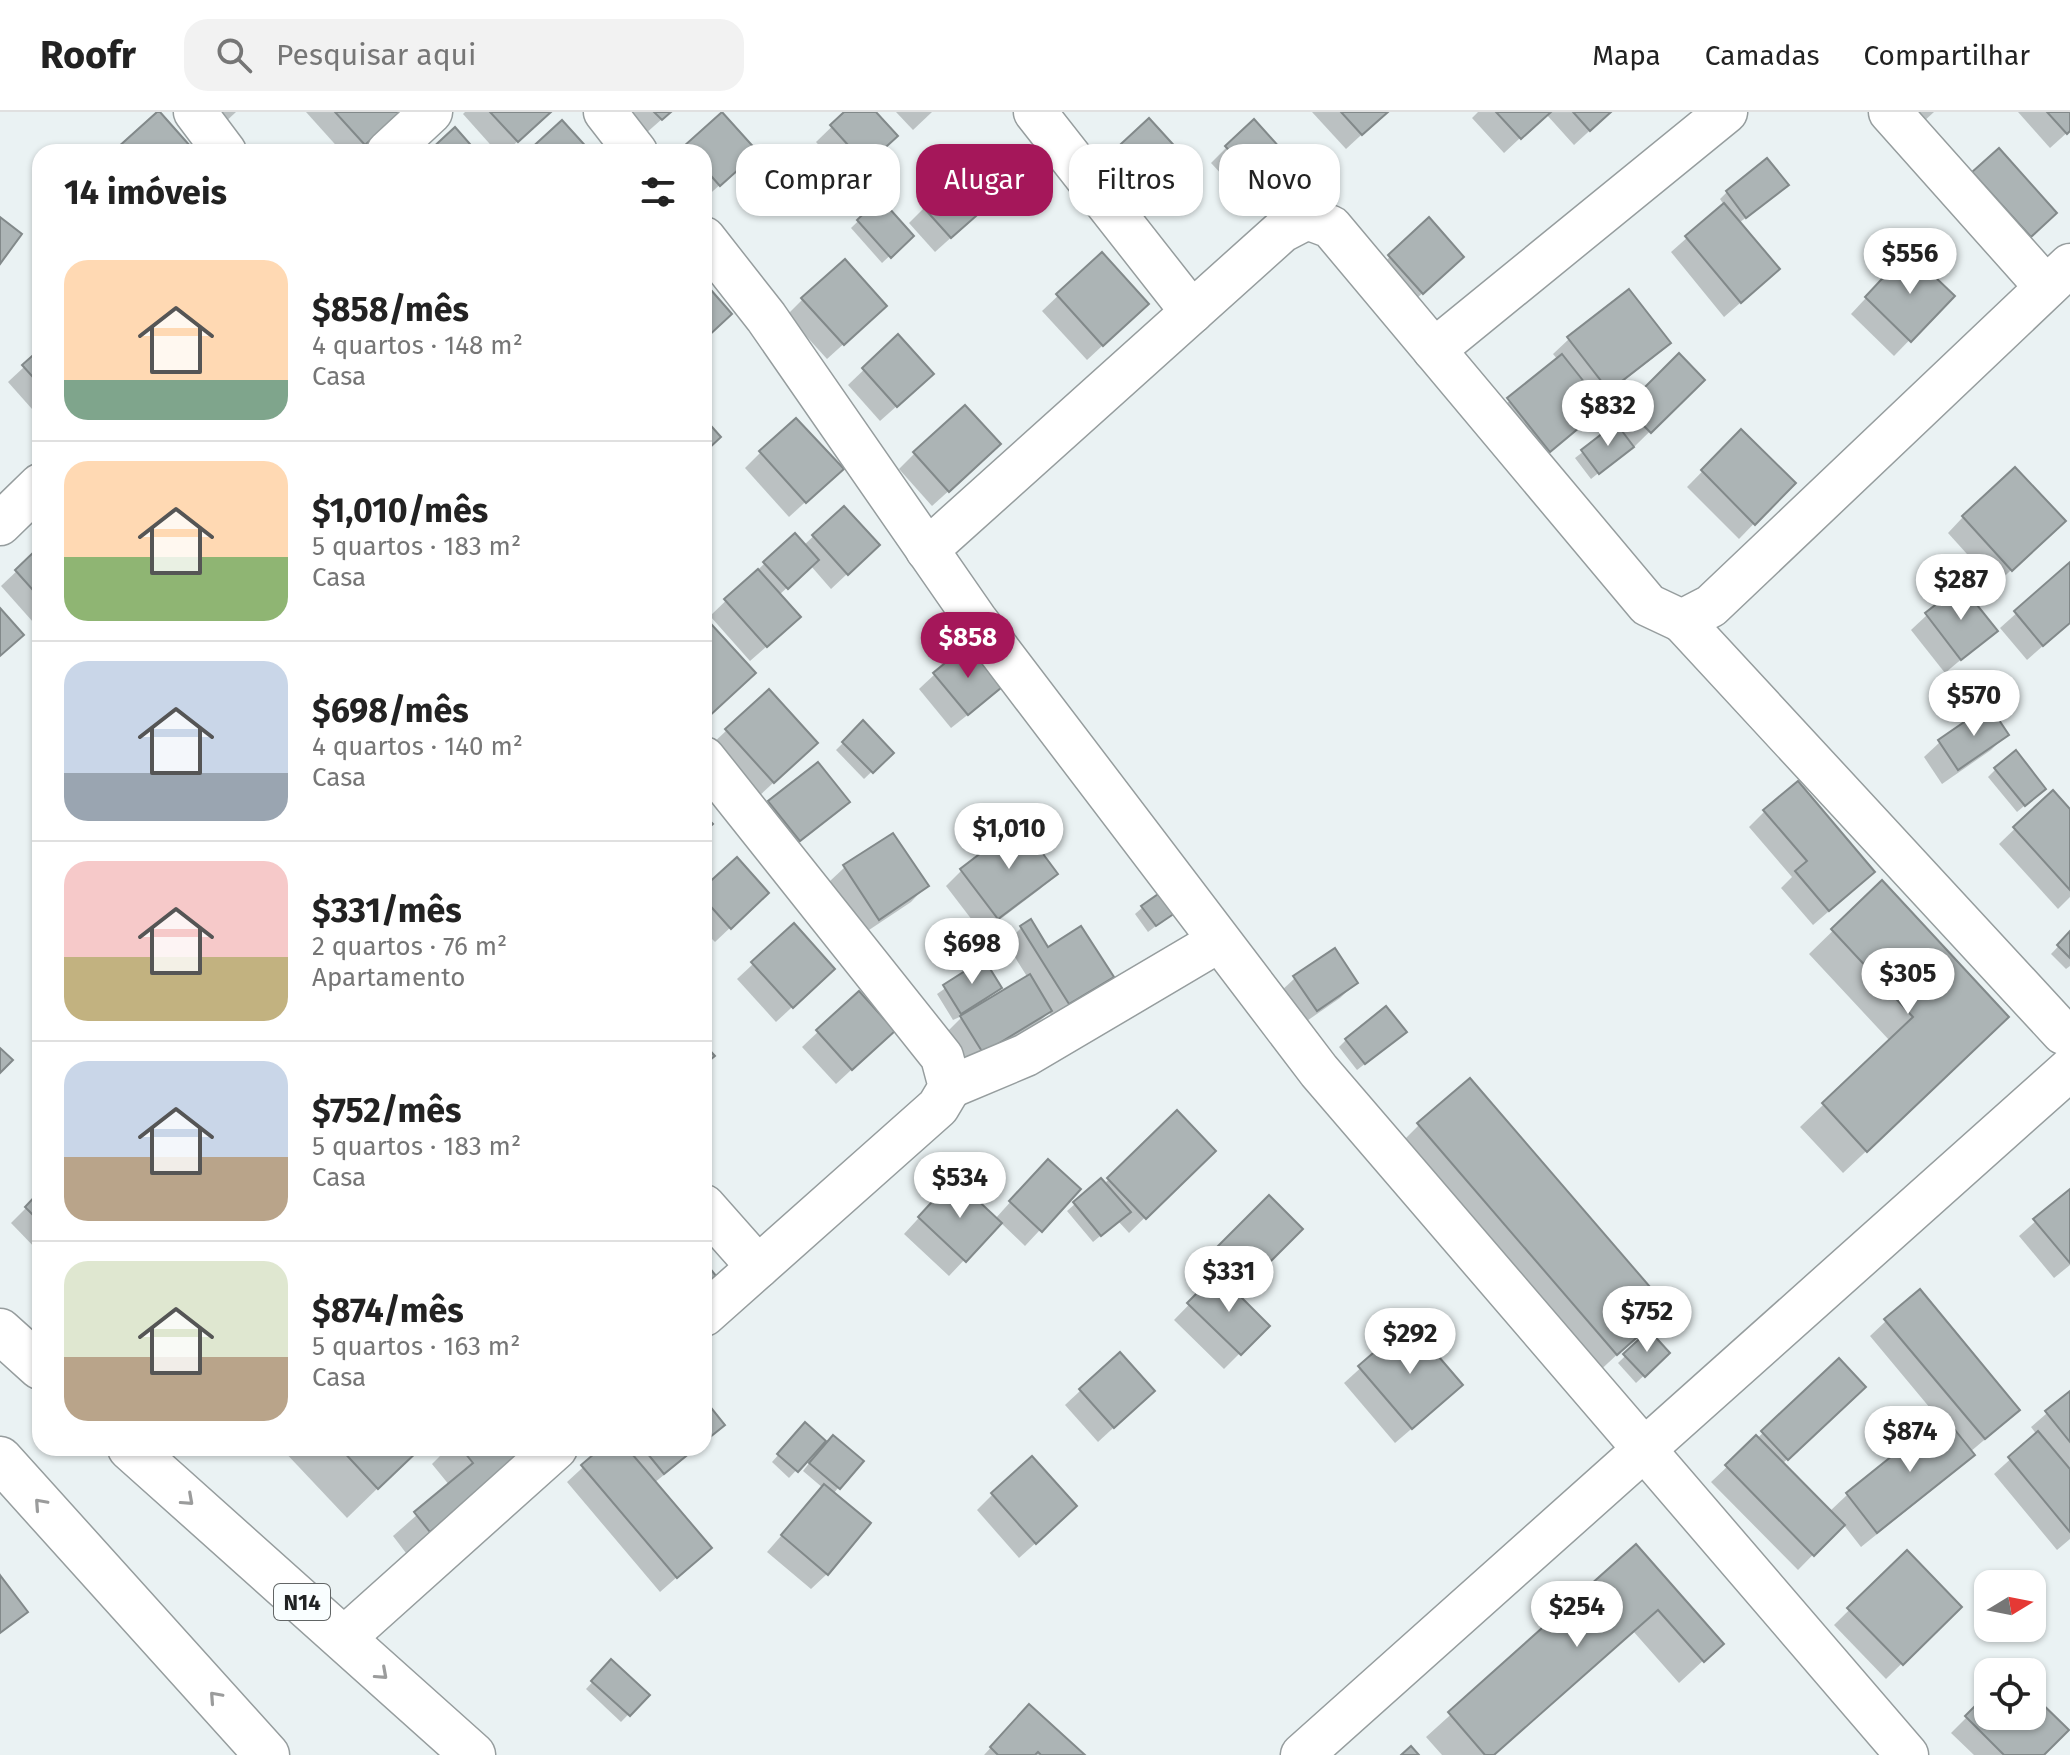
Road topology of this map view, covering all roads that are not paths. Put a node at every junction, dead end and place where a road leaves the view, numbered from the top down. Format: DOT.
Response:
graph roads {
  1 [pos="195,112"];
  2 [pos="431,112"];
  3 [pos="605,112"];
  4 [pos="1035,112"];
  5 [pos="1726,112"];
  6 [pos="1890,112"];
  7 [pos="219,144"];
  8 [pos="397,144"];
  9 [pos="630,144"];
  10 [pos="712,248"];
  11 [pos="2058,276"];
  12 [pos="1192,312"];
  13 [pos="1434,350"];
  14 [pos="32,493"];
  15 [pos="0,524"];
  16 [pos="927,550"];
  17 [pos="1682,621"];
  18 [pos="712,768"];
  19 [pos="1219,941"];
  20 [pos="2070,1034"];
  21 [pos="2070,1069"];
  22 [pos="950,1087"];
  23 [pos="712,1215"];
  24 [pos="758,1267"];
  25 [pos="712,1308"];
  26 [pos="0,1331"];
  27 [pos="32,1360"];
  28 [pos="1644,1449"];
  29 [pos="139,1456"];
  30 [pos="547,1456"];
  31 [pos="0,1459"];
  32 [pos="343,1639"];
  33 [pos="267,1755"];
  34 [pos="473,1755"];
  35 [pos="1302,1755"];
  36 [pos="1907,1755"];
  1 -- 7 [label="street"];
  2 -- 8 [label="street"];
  3 -- 9 [label="street"];
  4 -- 12 [label="street"];
  5 -- 13 [label="street"];
  6 -- 11 [label="street"];
  10 -- 16 [label="street"];
  11 -- 17 [label="street"];
  12 -- 13 [label="street"];
  12 -- 16 [label="street"];
  13 -- 17 [label="street"];
  14 -- 15 [label="street"];
  16 -- 19 [label="street"];
  17 -- 20 [label="street"];
  18 -- 22 [label="street"];
  19 -- 22 [label="street"];
  19 -- 28 [label="street"];
  21 -- 28 [label="street"];
  22 -- 24 [label="street"];
  23 -- 24 [label="street"];
  24 -- 25 [label="street"];
  26 -- 27 [label="main road"];
  28 -- 35 [label="street"];
  28 -- 36 [label="street"];
  29 -- 32 [label="main road, N14, one-way"];
  30 -- 32 [label="street"];
  33 -- 31 [label="main road, one-way"];
  32 -- 34 [label="main road, N14, one-way"];
}
